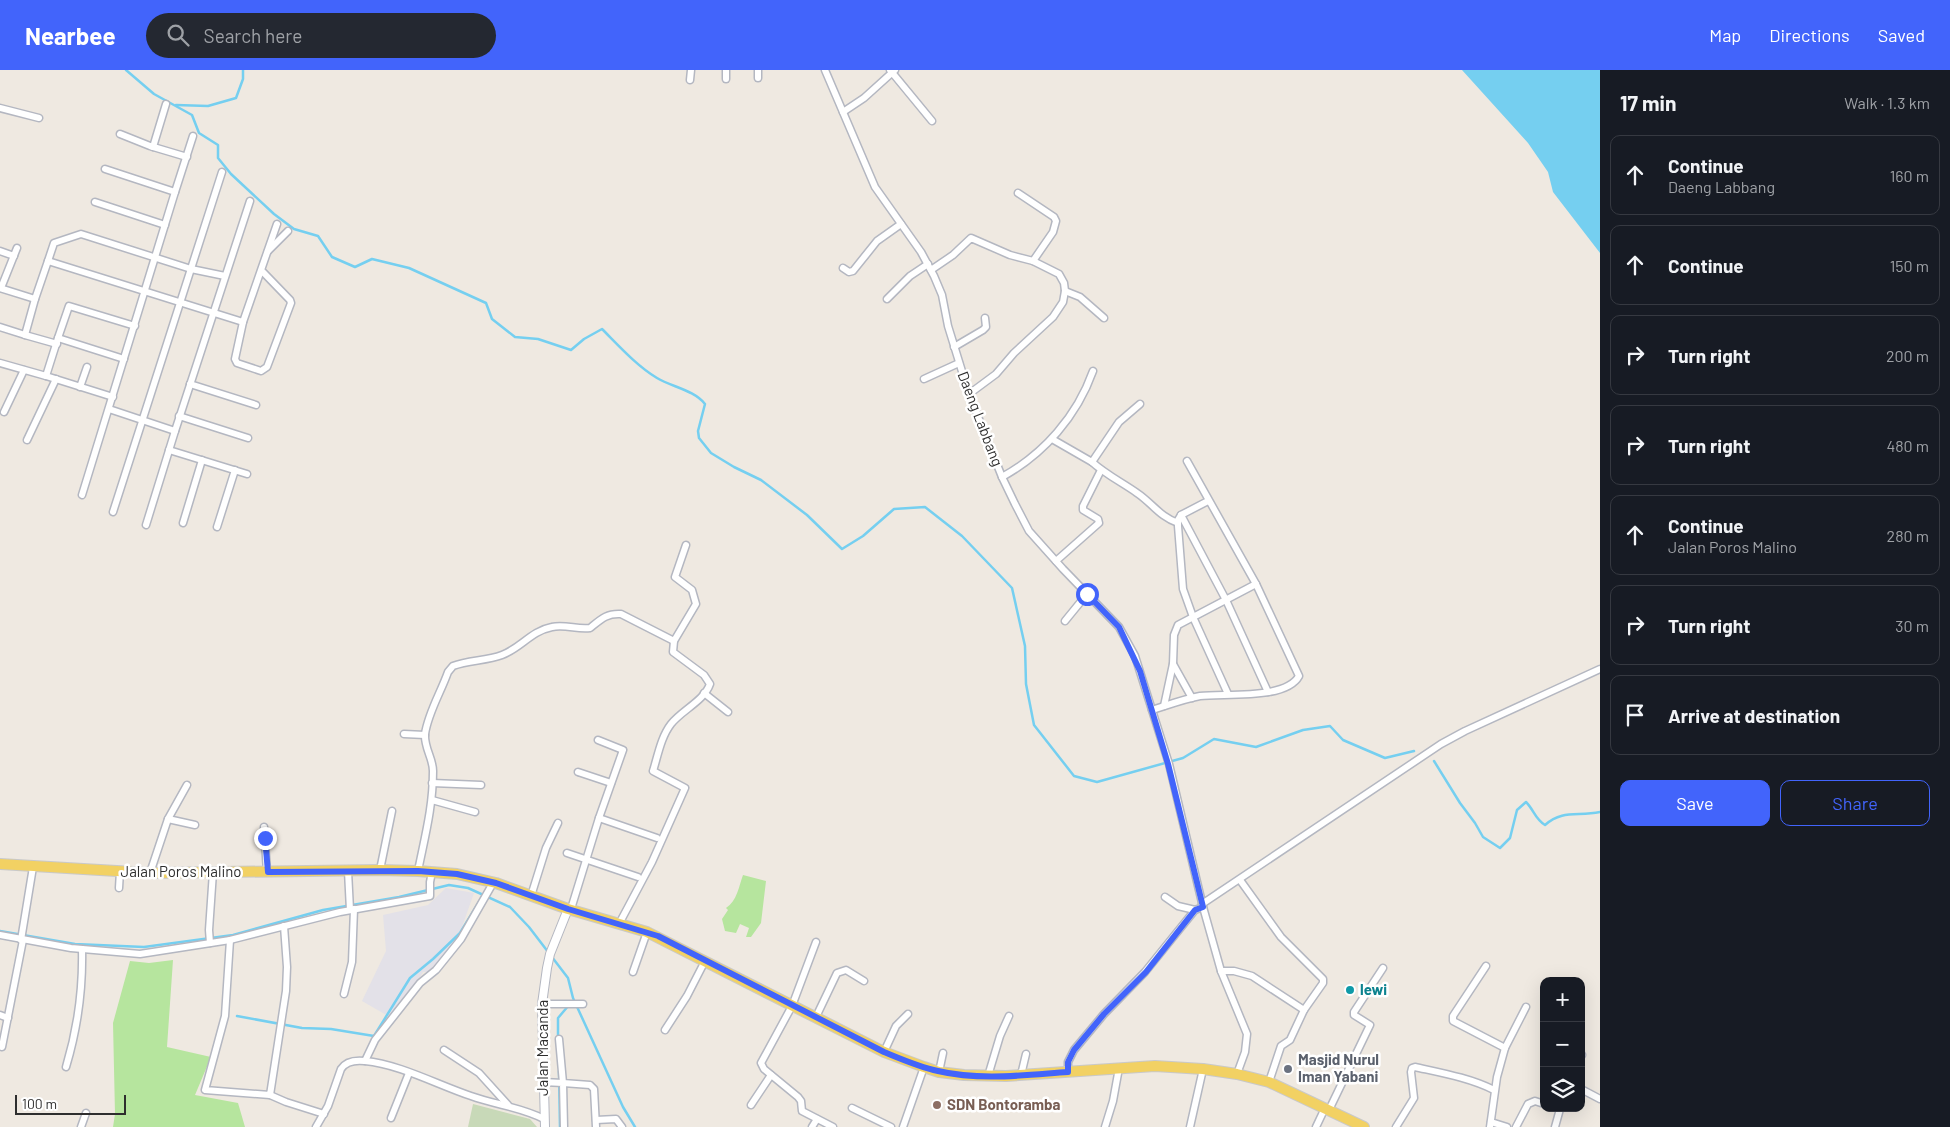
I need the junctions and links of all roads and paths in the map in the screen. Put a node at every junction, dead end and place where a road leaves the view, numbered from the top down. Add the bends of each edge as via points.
1 (691, 70) edge
2 (726, 70) edge
3 (758, 70) edge
4 (825, 70) edge
5 (893, 71) edge
6 (758, 78) dead end
7 (726, 79) dead end
8 (690, 80) dead end
9 (166, 104) dead end
10 (0, 108) edge
11 (842, 112) junction
12 (39, 118) dead end
13 (932, 121) dead end
14 (120, 134) dead end
15 (193, 136) dead end
16 (153, 147) junction
17 (187, 157) junction
18 (105, 169) dead end
19 (222, 172) dead end
20 (175, 192) junction
21 (1018, 193) dead end
22 (95, 202) dead end
23 (250, 202) dead end
24 (277, 224) dead end
25 (901, 224) junction
26 (165, 225) junction
27 (288, 230) dead end
28 (17, 248) dead end
29 (0, 251) edge
30 (266, 253) junction
31 (14, 256) junction
32 (156, 257) junction
33 (48, 261) junction
34 (1033, 261) junction
35 (930, 267) junction
36 (843, 268) dead end
37 (191, 269) junction
38 (261, 270) junction
39 (225, 276) junction
40 (1, 288) edge
41 (1065, 290) junction
42 (145, 292) junction
43 (35, 299) junction
44 (887, 300) dead end
45 (180, 303) junction
46 (213, 314) junction
47 (985, 318) dead end
48 (1104, 318) dead end
49 (243, 322) junction
50 (0, 326) edge
51 (135, 326) junction
52 (25, 334) junction
53 (58, 341) junction
54 (954, 347) junction
55 (124, 359) junction
56 (0, 362) edge
57 (959, 363) junction
58 (87, 367) dead end
59 (24, 370) junction
60 (1093, 371) dead end
61 (46, 376) junction
62 (56, 379) junction
63 (924, 379) dead end
64 (190, 384) junction
65 (80, 387) junction
66 (968, 394) junction
67 (113, 397) junction
68 (1140, 404) dead end
69 (256, 405) dead end
70 (109, 409) junction
71 (4, 412) dead end
72 (180, 416) junction
73 (142, 420) junction
74 (175, 430) junction
75 (248, 438) dead end
76 (1052, 439) junction
77 (27, 440) dead end
78 (169, 450) junction
79 (202, 460) junction
80 (1187, 461) dead end
81 (1092, 462) junction
82 (235, 470) junction
83 (1101, 470) junction
84 (247, 474) dead end
85 (1002, 477) junction
86 (82, 495) dead end
87 (1208, 500) junction
88 (113, 512) dead end
89 (1181, 515) junction
90 (183, 523) dead end
91 (1178, 523) junction
92 (146, 525) dead end
93 (217, 527) dead end
94 (686, 544) dead end
95 (1056, 561) junction
96 (1256, 584) junction
97 (1087, 594) junction
98 (1226, 600) junction
99 (1193, 618) junction
100 (1065, 621) dead end
101 (674, 641) junction
102 (1173, 664) junction
103 (1600, 669) edge
104 (1268, 692) junction
105 (704, 693) junction
106 (1228, 694) junction
107 (1192, 698) junction
108 (1164, 706) junction
109 (1152, 710) junction
110 (728, 712) dead end
111 (404, 734) dead end
112 (425, 735) junction
113 (598, 740) dead end
114 (578, 772) dead end
115 (432, 783) junction
116 (611, 783) junction
117 (187, 785) dead end
118 (481, 785) dead end
119 (432, 800) junction
120 (392, 811) dead end
121 (475, 812) dead end
122 (599, 818) junction
123 (168, 819) junction
124 (558, 823) dead end
125 (195, 825) dead end
126 (264, 826) dead end
127 (657, 838) dead end
128 (567, 853) dead end
129 (586, 859) junction
130 (0, 864) edge
131 (33, 867) junction
132 (380, 870) junction
133 (120, 871) junction
134 (348, 871) junction
135 (418, 871) junction
136 (213, 872) junction
137 (268, 872) junction
138 (150, 873) junction
139 (431, 877) junction
140 (638, 877) dead end
141 (1240, 880) junction
142 (493, 883) junction
143 (119, 888) dead end
144 (531, 896) junction
145 (1165, 897) dead end
146 (1202, 906) junction
147 (569, 909) junction
148 (352, 910) junction
149 (1195, 910) junction
150 (619, 924) junction
151 (284, 926) junction
152 (647, 932) junction
153 (0, 934) edge
154 (22, 940) junction
155 (230, 940) junction
156 (210, 941) junction
157 (816, 942) dead end
158 (82, 950) junction
159 (705, 961) junction
160 (1486, 966) dead end
161 (1383, 968) dead end
162 (1227, 971) junction
163 (633, 972) dead end
164 (864, 981) dead end
165 (344, 994) dead end
166 (542, 1004) junction
167 (581, 1005) dead end
168 (792, 1006) junction
169 (1526, 1007) dead end
170 (1304, 1010) junction
171 (908, 1014) dead end
172 (0, 1015) edge
173 (1009, 1016) dead end
174 (816, 1017) junction
175 (8, 1018) junction
176 (665, 1030) dead end
177 (559, 1039) dead end
178 (2, 1047) dead end
179 (1505, 1048) junction
180 (444, 1050) dead end
181 (884, 1052) junction
182 (943, 1053) dead end
183 (1026, 1054) dead end
184 (365, 1061) junction
185 (66, 1067) dead end
186 (924, 1067) junction
187 (1119, 1068) junction
188 (1203, 1068) junction
189 (939, 1072) junction
190 (1068, 1072) junction
191 (409, 1073) junction
192 (1237, 1074) junction
193 (771, 1075) junction
194 (1021, 1075) junction
195 (988, 1076) junction
196 (543, 1082) junction
197 (1269, 1082) junction
198 (563, 1083) junction
199 (1494, 1090) junction
200 (1585, 1091) edge
201 (270, 1095) junction
202 (1600, 1099) edge
203 (1540, 1103) edge
204 (508, 1105) junction
205 (751, 1105) dead end
206 (852, 1108) dead end
207 (1327, 1109) junction
208 (1558, 1112) edge
209 (86, 1113) dead end
210 (324, 1114) junction
211 (390, 1118) dead end
212 (817, 1120) junction
213 (544, 1123) edge
214 (596, 1124) edge
215 (1490, 1124) edge
216 (81, 1127) edge
217 (316, 1127) edge
218 (564, 1127) edge
219 (622, 1127) edge
220 (812, 1127) edge
221 (832, 1127) edge
222 (891, 1127) edge
223 (903, 1127) edge
224 (1105, 1127) edge
225 (1190, 1127) edge
226 (1316, 1127) edge
227 (1364, 1127) edge
228 (1396, 1127) edge
229 (1507, 1127) edge
230 (1516, 1127) edge
231 (1555, 1127) edge

1 - 8 street
2 - 7 street
3 - 6 street
4 - 11 street, Daeng Labbang
5 - 11 street via 864,98
5 - 13 street
9 - 16 street
10 - 12 street
11 - 25 street, Daeng Labbang via 876,187
14 - 16 street
15 - 17 street
16 - 17 street
17 - 20 street
18 - 20 street
19 - 37 street
20 - 26 street
21 - 34 street via 1054,217 1056,222
22 - 26 street
23 - 39 street
24 - 30 street
25 - 35 street, Daeng Labbang
25 - 36 street via 877,241 853,271
26 - 32 street
27 - 30 street
28 - 31 street
29 - 31 street
30 - 38 street
31 - 40 street
32 - 33 street via 78,234 54,243
32 - 37 street
32 - 42 street
33 - 42 street
33 - 43 street
34 - 35 street via 970,238 953,255
34 - 41 street via 1059,274
35 - 44 street via 910,276
35 - 54 street, Daeng Labbang via 942,295
37 - 39 street
37 - 45 street
38 - 49 street
38 - 49 street via 291,303 264,370 235,361
39 - 46 street
40 - 43 street
41 - 48 street via 1080,297
41 - 66 street via 1063,302 1053,317 996,374
42 - 45 street
42 - 51 street
43 - 52 street
45 - 46 street
45 - 73 street
46 - 49 street
46 - 64 street
47 - 54 street via 983,330
50 - 52 street
51 - 53 street via 69,306
51 - 55 street
52 - 53 street
53 - 55 street
53 - 61 street
54 - 57 street, Daeng Labbang
55 - 67 street
56 - 59 street
57 - 63 street
57 - 66 street, Daeng Labbang
58 - 65 street
59 - 61 street
59 - 71 street
60 - 76 street via 1081,400
61 - 62 street
62 - 65 street
62 - 77 street
64 - 69 street
64 - 72 street
65 - 67 street
66 - 85 street, Daeng Labbang
67 - 70 street
68 - 81 street via 1119,422
70 - 73 street
70 - 86 street
72 - 74 street
72 - 75 street
73 - 74 street
73 - 88 street
74 - 78 street
76 - 81 street
76 - 85 street via 1034,456
78 - 79 street
78 - 92 street
79 - 82 street
79 - 90 street
80 - 87 street
81 - 83 street
82 - 84 street
82 - 93 street
83 - 91 street via 1140,494 1160,514
83 - 95 street via 1082,506 1099,524
85 - 95 street, Daeng Labbang via 1029,531
87 - 89 street
87 - 96 street
89 - 91 street
89 - 98 street
91 - 99 street via 1182,589
94 - 101 street via 675,577 692,590 696,604
95 - 97 street, Daeng Labbang
96 - 98 street
96 - 104 street via 1299,676 1289,685
97 - 100 street
97 - 109 street, Daeng Labbang via 1112,618 1126,639
98 - 99 street
98 - 104 street
99 - 102 street via 1178,625
99 - 106 street
101 - 105 street via 673,652 709,680
101 - 112 street via 621,614 604,616 590,628 555,626 541,629 501,655 453,666 429,717
102 - 107 street
102 - 108 street
103 - 141 street via 1441,744
104 - 106 street
105 - 110 street
105 - 150 street via 664,734 652,771 685,788 652,862
106 - 107 street
107 - 108 street
108 - 109 street
109 - 146 street, Daeng Labbang
111 - 112 street
112 - 115 street via 432,764
113 - 116 street via 623,750
114 - 116 street
115 - 118 street
115 - 119 street
116 - 122 street
117 - 123 street
119 - 121 street
119 - 135 street
120 - 132 street
122 - 127 street
122 - 129 street
123 - 125 street
123 - 138 street
124 - 144 street via 546,848
126 - 137 street
128 - 129 street
129 - 140 street
129 - 147 street
130 - 131 main road, Jalan Poros Malino
131 - 133 main road, Jalan Poros Malino
131 - 154 street
132 - 134 main road, Jalan Poros Malino
132 - 135 main road, Jalan Poros Malino
133 - 138 main road, Jalan Poros Malino
133 - 143 street
134 - 137 main road, Jalan Poros Malino
134 - 148 street
135 - 139 main road, Jalan Poros Malino
136 - 137 main road, Jalan Poros Malino
136 - 138 main road, Jalan Poros Malino
136 - 156 street
139 - 142 main road, Jalan Poros Malino via 457,874
139 - 148 street via 430,896
141 - 146 street
141 - 170 street via 1281,937 1323,979
142 - 144 main road, Jalan Poros Malino
142 - 184 street via 461,939 436,970 420,983 375,1040
144 - 147 main road, Jalan Poros Malino
145 - 149 street via 1178,906
146 - 149 street
146 - 162 street, Daeng Labbang
147 - 150 main road, Jalan Poros Malino
147 - 166 street, Jalan Macanda via 546,968
148 - 151 street
148 - 165 street via 352,962
149 - 190 street via 1146,972 1074,1050 1068,1062
150 - 152 main road, Jalan Poros Malino
151 - 155 street
151 - 201 street via 286,991
152 - 159 main road, Jalan Poros Malino
152 - 163 street
153 - 154 street
154 - 158 street
154 - 175 street
155 - 156 street
155 - 201 street via 225,1016 205,1090
156 - 158 street via 140,954
157 - 168 street
158 - 185 street via 82,987 75,1038
159 - 168 main road, Jalan Poros Malino
159 - 176 street
160 - 179 street via 1452,1021
161 - 207 street via 1354,1012 1370,1025
162 - 170 street via 1256,978
162 - 192 street, Daeng Labbang via 1247,1034
164 - 174 street via 846,970 837,973
166 - 167 street
166 - 196 street, Jalan Macanda
168 - 174 main road, Jalan Poros Malino
168 - 193 street via 761,1063
169 - 179 street
170 - 197 street via 1290,1040 1281,1046
171 - 181 street via 896,1026
172 - 175 street
173 - 195 street
174 - 181 main road, Jalan Poros Malino
175 - 178 street
177 - 198 street
179 - 199 street
180 - 204 street via 479,1073
181 - 186 main road, Jalan Poros Malino
182 - 189 street
183 - 194 street
184 - 191 street
184 - 210 street via 344,1064
186 - 189 main road, Jalan Poros Malino
186 - 223 street
187 - 188 main road, Jalan Poros Malino
187 - 190 main road, Jalan Poros Malino
187 - 224 street
188 - 192 main road, Jalan Poros Malino
188 - 225 street
189 - 195 main road, Jalan Poros Malino
190 - 194 main road, Jalan Poros Malino
191 - 204 street via 472,1096
191 - 211 street
192 - 197 main road, Jalan Poros Malino
193 - 205 street
193 - 212 street via 798,1097 802,1111
194 - 195 main road, Jalan Poros Malino
196 - 198 street
196 - 213 street, Jalan Macanda
197 - 207 main road, Jalan Poros Malino
198 - 214 street via 593,1086
198 - 218 street
199 - 215 street
199 - 228 street via 1446,1074 1412,1068 1414,1098
200 - 202 street
201 - 210 street
203 - 230 street via 1529,1103
204 - 213 street
206 - 222 street
207 - 226 street
207 - 227 main road, Jalan Poros Malino
208 - 231 street
209 - 216 street
210 - 217 street
212 - 220 street
212 - 221 street
214 - 219 street via 616,1119
215 - 229 street

